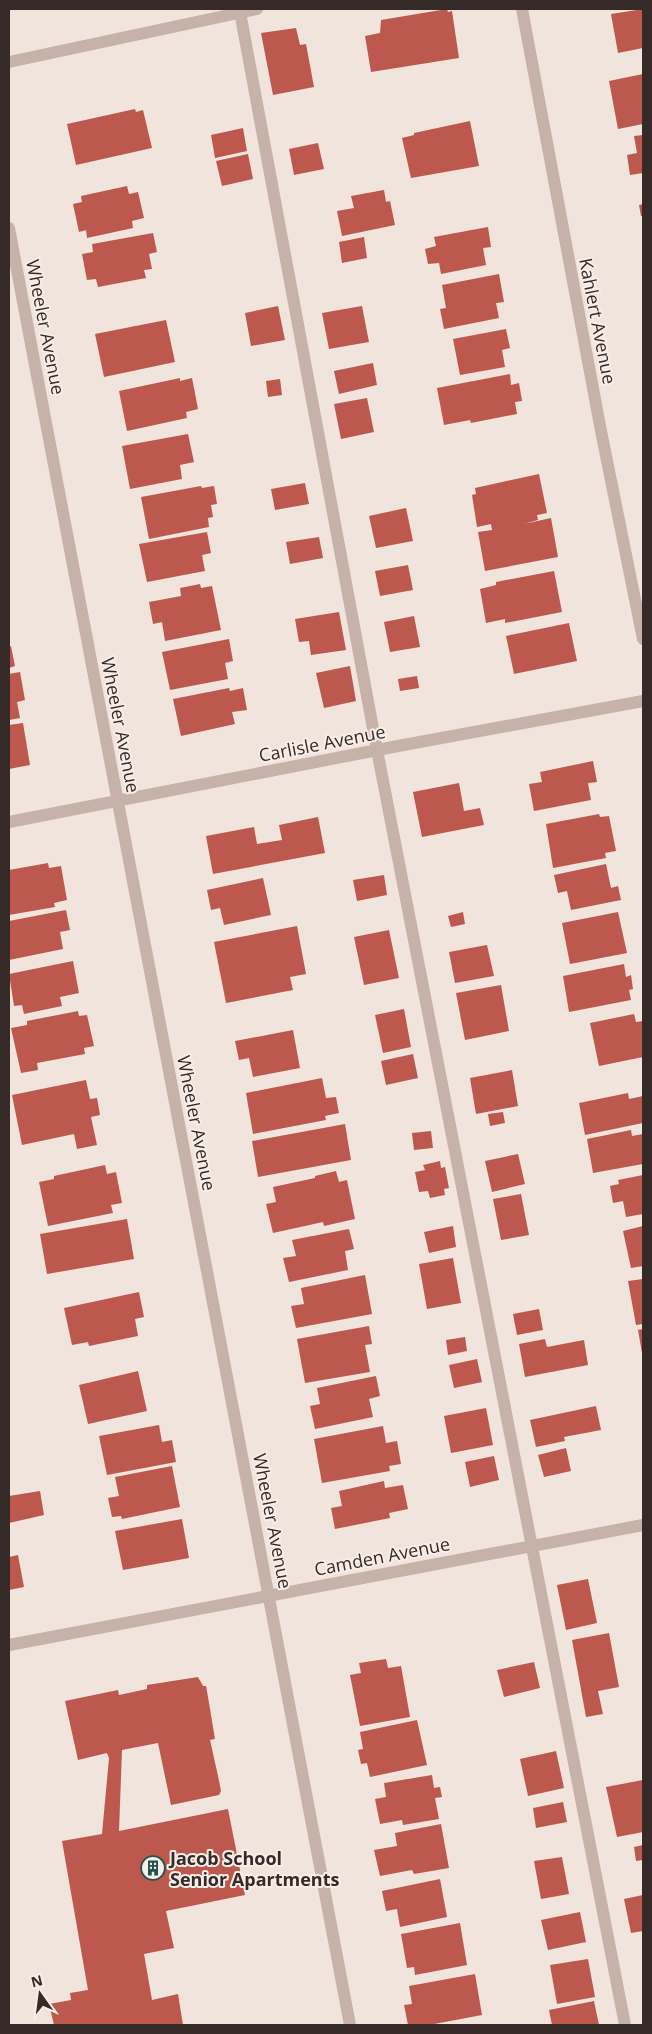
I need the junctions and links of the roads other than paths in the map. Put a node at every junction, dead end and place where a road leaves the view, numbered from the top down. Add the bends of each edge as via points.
1 (257, 9) edge
2 (522, 9) edge
3 (240, 12) junction
4 (9, 62) edge
5 (9, 228) edge
6 (643, 640) edge
7 (643, 701) edge
8 (377, 750) junction
9 (118, 802) junction
10 (9, 822) edge
11 (643, 1525) edge
12 (531, 1546) junction
13 (269, 1595) junction
14 (9, 1646) edge
15 (350, 2025) edge
16 (625, 2025) edge

1 - 3 street
2 - 6 street, Kahlert Avenue
3 - 4 street
3 - 8 street
5 - 9 street, Wheeler Avenue
7 - 8 street, Carlisle Avenue
8 - 9 street, Carlisle Avenue
8 - 12 street
9 - 10 street, Carlisle Avenue
9 - 13 street, Wheeler Avenue
11 - 12 street, Camden Avenue
12 - 13 street, Camden Avenue
12 - 16 street
13 - 14 street, Camden Avenue
13 - 15 street, Wheeler Avenue

